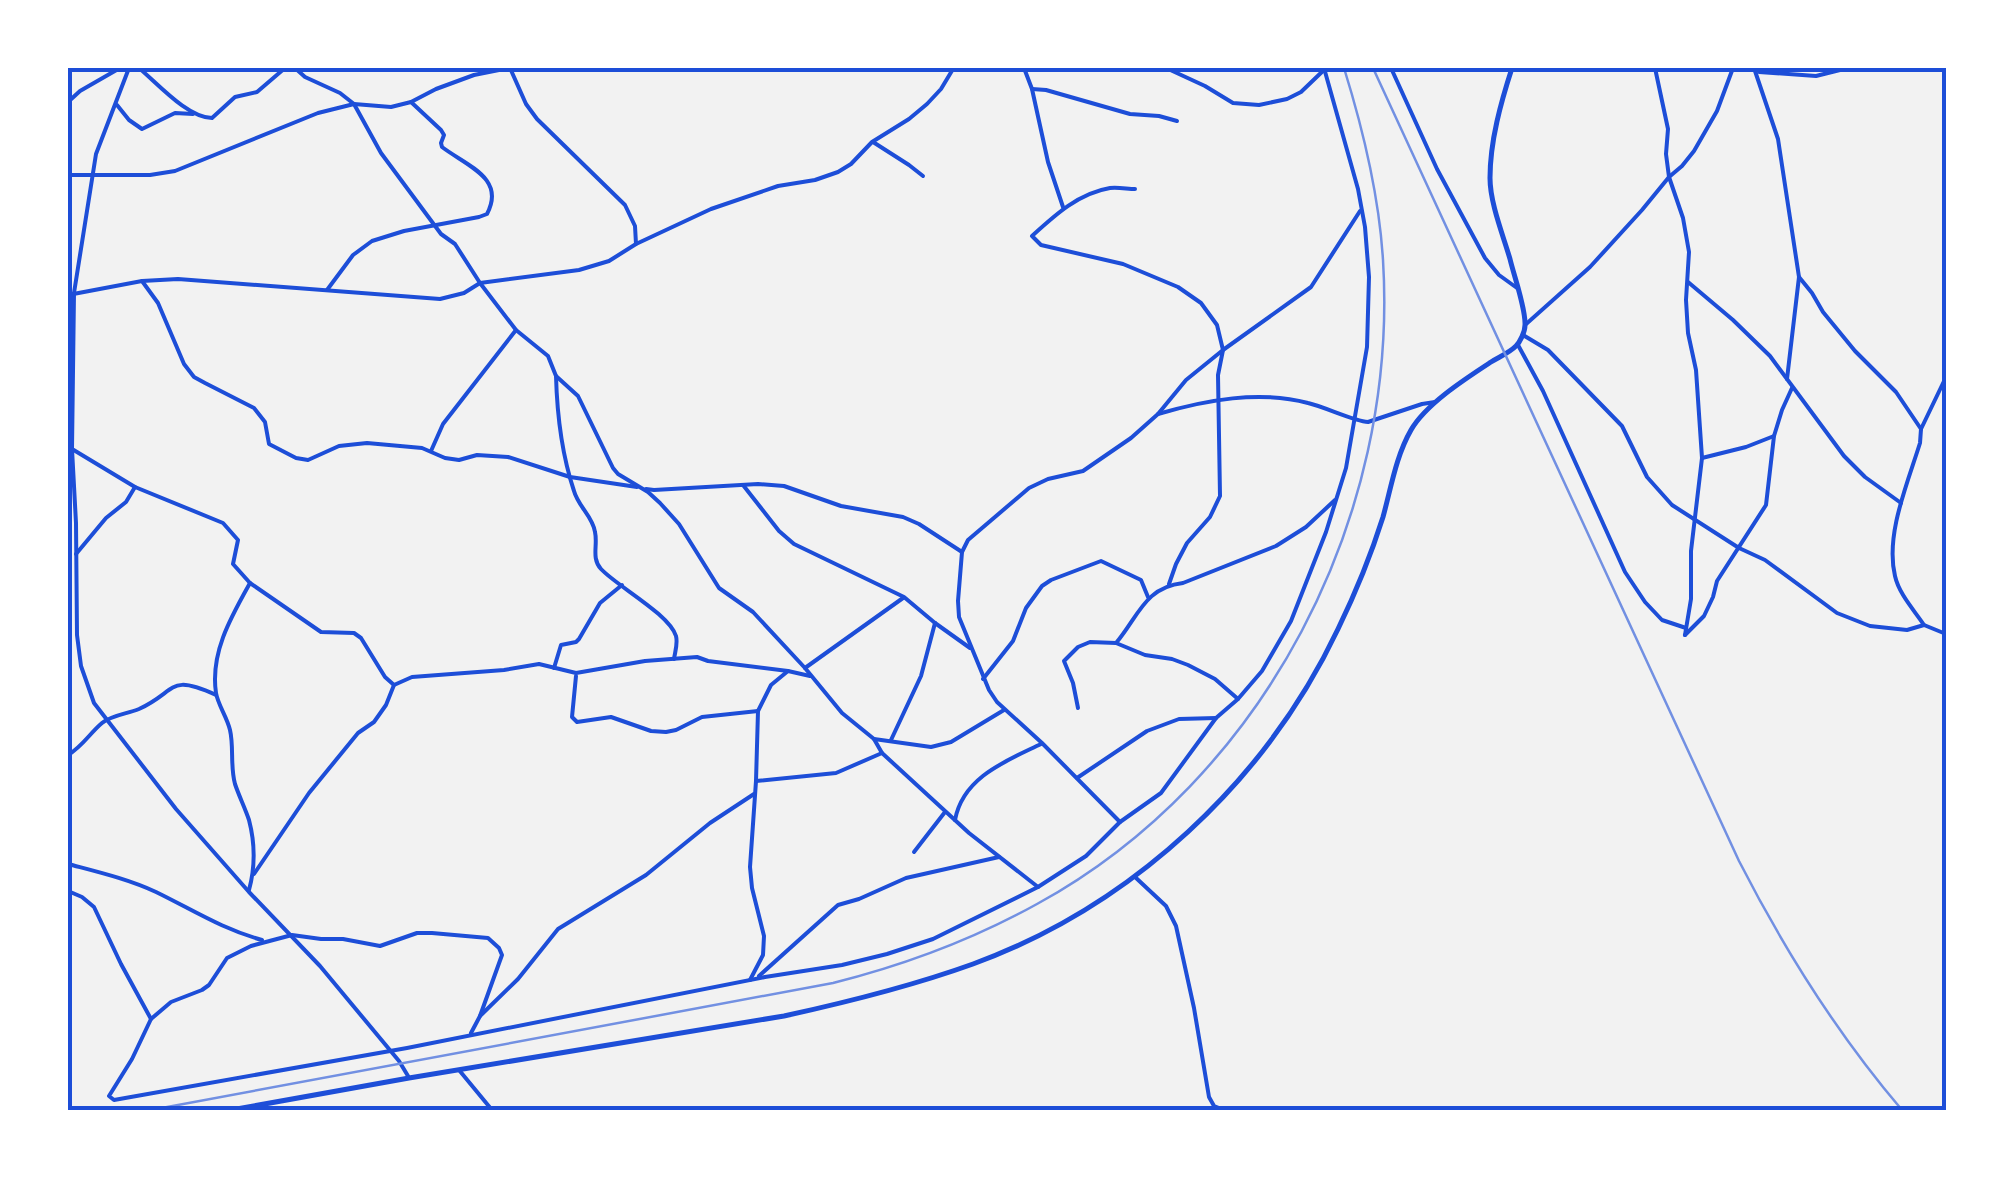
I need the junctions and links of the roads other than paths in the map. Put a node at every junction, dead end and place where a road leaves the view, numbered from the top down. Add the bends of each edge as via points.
1 (120, 68) edge
2 (129, 68) edge
3 (139, 68) edge
4 (285, 68) edge
5 (295, 68) edge
6 (510, 68) edge
7 (953, 68) edge
8 (1024, 68) edge
9 (1166, 68) edge
10 (1325, 68) edge
11 (1391, 68) edge
12 (1512, 68) edge
13 (1654, 68) edge
14 (1732, 68) edge
15 (1848, 68) edge
16 (1756, 70) edge
17 (1032, 89) junction
18 (68, 102) edge
19 (411, 102) junction
20 (116, 103) junction
21 (354, 104) junction
22 (193, 114) junction
23 (1176, 121) dead end
24 (872, 142) junction
25 (68, 175) edge
26 (90, 176) junction
27 (922, 176) dead end
28 (1669, 176) junction
29 (1136, 190) dead end
30 (1063, 207) junction
31 (1362, 209) junction
32 (436, 226) junction
33 (636, 244) junction
34 (1799, 277) junction
35 (142, 281) junction
36 (1688, 282) junction
37 (480, 283) junction
38 (1518, 288) junction
39 (327, 290) junction
40 (71, 294) edge
41 (1525, 326) junction
42 (516, 330) junction
43 (1523, 335) junction
44 (1518, 344) junction
45 (1223, 350) junction
46 (556, 376) junction
47 (1946, 377) edge
48 (1786, 378) junction
49 (1792, 387) junction
50 (1220, 401) junction
51 (1437, 402) junction
52 (1158, 414) junction
53 (1355, 418) junction
54 (1921, 429) junction
55 (1774, 436) junction
56 (72, 449) junction
57 (430, 452) junction
58 (1702, 458) junction
59 (570, 477) junction
60 (743, 486) junction
61 (135, 487) junction
62 (641, 488) junction
63 (1337, 499) junction
64 (1901, 502) junction
65 (1694, 519) junction
66 (1739, 548) junction
67 (962, 552) junction
68 (76, 554) junction
69 (250, 584) junction
70 (1169, 584) junction
71 (622, 585) junction
72 (904, 597) junction
73 (1148, 597) junction
74 (935, 624) junction
75 (1924, 625) junction
76 (1686, 628) junction
77 (1946, 634) edge
78 (1116, 643) junction
79 (970, 648) junction
80 (674, 659) junction
81 (554, 668) junction
82 (805, 668) junction
83 (788, 671) junction
84 (576, 674) junction
85 (812, 677) junction
86 (984, 679) junction
87 (394, 686) junction
88 (216, 695) junction
89 (1238, 698) junction
90 (1078, 708) dead end
91 (1005, 709) junction
92 (758, 711) junction
93 (1216, 718) junction
94 (108, 720) junction
95 (874, 739) junction
96 (891, 740) junction
97 (1042, 744) junction
98 (882, 753) junction
99 (68, 756) edge
100 (1077, 778) junction
101 (756, 781) junction
102 (754, 794) junction
103 (946, 812) junction
104 (955, 820) junction
105 (1120, 822) junction
106 (914, 852) dead end
107 (999, 857) junction
108 (68, 864) edge
109 (254, 874) junction
110 (1135, 877) junction
111 (1038, 887) junction
112 (68, 892) edge
113 (249, 892) junction
114 (292, 935) junction
115 (266, 941) junction
116 (753, 979) junction
117 (480, 1016) junction
118 (151, 1019) junction
119 (470, 1034) junction
120 (388, 1050) junction
121 (459, 1070) junction
122 (409, 1078) junction
123 (262, 1108) edge
124 (231, 1110) edge
125 (492, 1110) edge
126 (1224, 1110) edge

1 - 18 street
2 - 20 street
3 - 22 street
4 - 22 street via 212,118
5 - 21 street
6 - 19 street via 474,75
6 - 33 street via 537,119 625,204
7 - 24 street via 928,104
8 - 17 street
9 - 10 street via 1233,103 1259,105 1302,92
10 - 31 street
11 - 38 street via 1485,258
12 - 38 street via 1490,180
13 - 28 street via 1668,128
14 - 28 street via 1694,150
15 - 16 street via 1816,76
16 - 34 street via 1778,139
17 - 23 street
17 - 30 street
19 - 21 street
19 - 32 street via 444,135 442,147 493,190 487,214
20 - 22 street via 142,129 175,113
20 - 26 street
21 - 26 street via 175,170
21 - 32 street
24 - 27 street
24 - 33 street via 838,172 711,209
25 - 26 street
26 - 40 street
28 - 36 street via 1690,252
28 - 41 street via 1590,267
29 - 30 street via 1110,188
30 - 45 street via 1032,236 1042,245 1123,264 1178,287 1217,325
31 - 45 street via 1311,287
31 - 53 street via 1368,347
32 - 37 street
32 - 39 street via 372,241
33 - 37 street via 579,270
34 - 48 street
34 - 54 street
35 - 39 street
35 - 40 street
35 - 57 street via 184,364 254,408 272,448 304,460 367,443
36 - 48 street via 1755,340
36 - 58 street
37 - 39 street via 440,299
37 - 42 street
38 - 41 street
40 - 56 street
41 - 43 street
42 - 46 street via 548,356
42 - 57 street via 443,424
43 - 44 street
43 - 65 street via 1548,350 1622,426 1647,478
44 - 51 street
44 - 76 street via 1625,572 1662,620
45 - 50 street
45 - 52 street
46 - 59 street
46 - 62 street via 578,396 613,468
47 - 54 street
48 - 49 street
49 - 55 street
49 - 64 street via 1844,456
50 - 52 street
50 - 53 street via 1255,396 1304,402
50 - 70 street via 1220,496
51 - 53 street via 1374,421
51 - 110 street via 1404,443 1382,521 1310,684 1231,790
52 - 67 street via 1083,471 1029,488
53 - 63 street
54 - 64 street
55 - 58 street
55 - 66 street via 1766,504
56 - 61 street
56 - 68 street
57 - 59 street via 459,460 508,457
58 - 65 street
59 - 62 street
59 - 71 street via 596,534 598,566
60 - 62 street
60 - 67 street via 784,486 841,506 902,516
60 - 72 street via 794,544
61 - 68 street
61 - 69 street via 230,529 238,540 233,564
62 - 82 street via 679,524 719,588 753,612
63 - 70 street via 1276,546
63 - 89 street via 1291,620
64 - 75 street via 1895,579
65 - 66 street
65 - 76 street
66 - 75 street via 1838,613 1870,626
66 - 76 street via 1704,616 1686,635
67 - 79 street via 959,617
68 - 94 street via 78,654 94,703
69 - 87 street via 322,632 362,638
69 - 88 street via 219,648
70 - 73 street
71 - 80 street via 676,633
71 - 81 street via 600,603 580,638 561,645
72 - 74 street
72 - 82 street
73 - 78 street
73 - 86 street via 1142,580 1101,561 1051,580 1034,596 1013,641
74 - 79 street
74 - 96 street via 921,676
75 - 77 street
78 - 89 street via 1188,665
78 - 90 street via 1090,642 1064,661
79 - 86 street
80 - 83 street via 697,656
80 - 84 street
81 - 84 street
81 - 87 street via 412,677
82 - 85 street
83 - 85 street
83 - 92 street via 771,685
84 - 92 street via 577,722 610,717 666,732 702,717
85 - 95 street
86 - 91 street
87 - 109 street via 386,706 309,793
88 - 94 street via 195,686 171,687
88 - 109 street via 229,727
89 - 93 street
91 - 96 street via 950,742
91 - 97 street
92 - 101 street
93 - 100 street via 1179,719 1146,731
93 - 105 street via 1160,793
94 - 99 street
94 - 113 street
95 - 96 street
95 - 98 street
97 - 100 street
97 - 104 street via 985,773 962,798
98 - 101 street via 836,773
98 - 103 street
100 - 105 street
101 - 102 street
102 - 116 street via 750,866 764,936
102 - 117 street via 558,930
103 - 104 street
103 - 106 street
104 - 107 street
105 - 111 street via 1086,856
107 - 111 street
107 - 116 street via 906,878 838,905
108 - 115 street via 122,878
109 - 113 street
110 - 121 street via 1024,942 908,985 784,1016
110 - 126 street via 1166,906 1176,926 1209,1097
111 - 116 street via 887,954
112 - 118 street via 94,907
113 - 114 street
114 - 115 street
114 - 117 street via 380,946 418,933 488,938 502,955
114 - 120 street
115 - 118 street via 227,958 209,984
116 - 119 street
117 - 119 street
118 - 120 street via 111,1099
119 - 120 street
120 - 122 street
121 - 122 street
121 - 125 street
122 - 123 street
123 - 124 street

